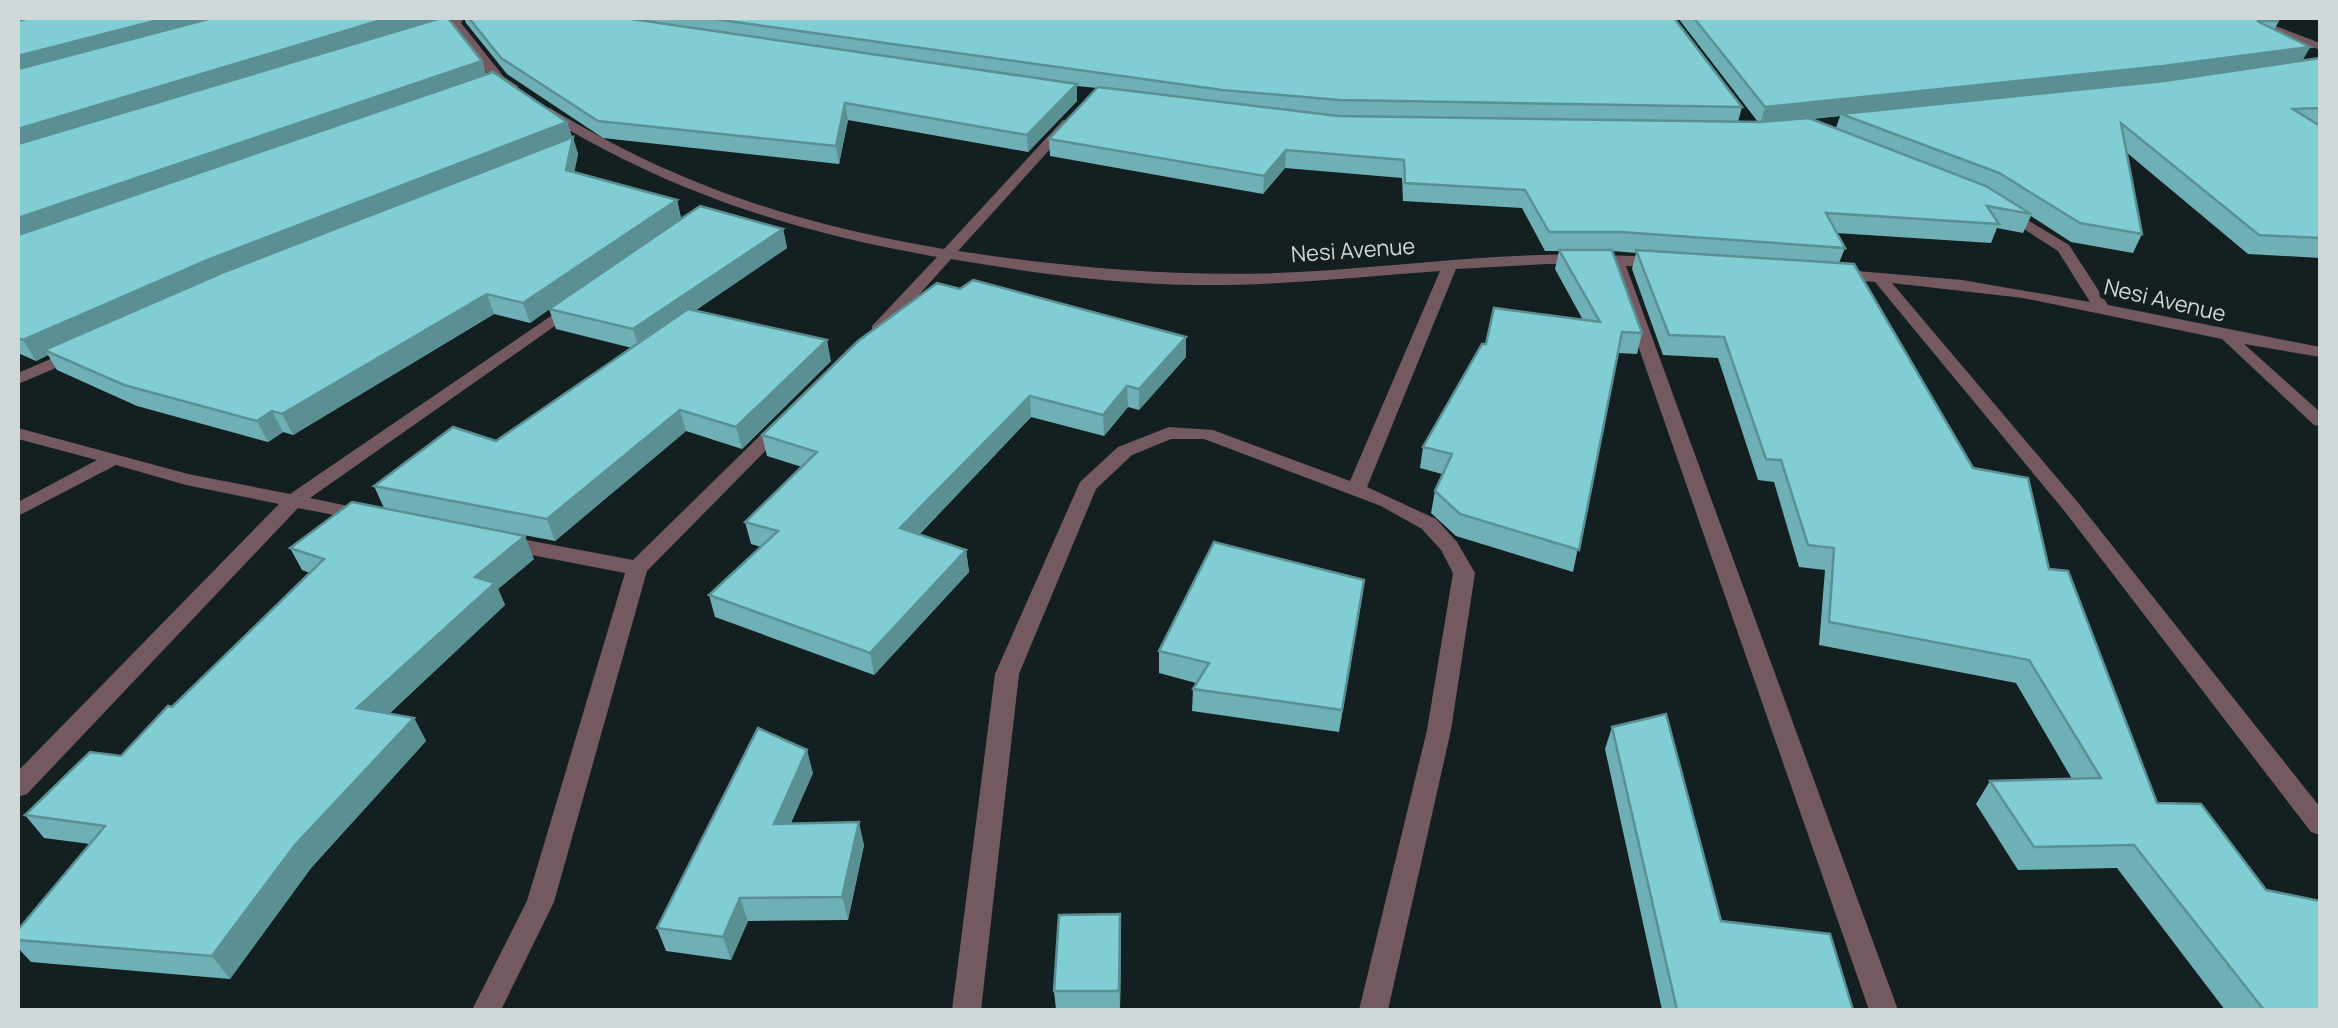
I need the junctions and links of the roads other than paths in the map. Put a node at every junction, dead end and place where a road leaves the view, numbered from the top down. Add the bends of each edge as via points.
1 (2247, 18) edge
2 (457, 20) edge
3 (438, 28) edge
4 (2320, 47) edge
5 (500, 80) junction
6 (481, 86) edge
7 (1079, 111) edge
8 (590, 141) junction
9 (572, 148) edge
10 (1985, 198) edge
11 (725, 200) junction
12 (710, 212) edge
13 (944, 255) junction
14 (1616, 260) junction
15 (1670, 263) edge
16 (1450, 266) junction
17 (1821, 274) edge
18 (1880, 278) junction
19 (582, 300) edge
20 (2102, 308) junction
21 (2229, 338) junction
22 (87, 348) edge
23 (860, 348) edge
24 (2320, 352) edge
25 (18, 380) edge
26 (804, 403) edge
27 (2320, 421) edge
28 (18, 433) edge
29 (114, 459) junction
30 (1356, 490) junction
31 (294, 500) junction
32 (18, 510) edge
33 (382, 519) edge
34 (490, 540) edge
35 (636, 568) junction
36 (18, 787) edge
37 (2320, 825) edge
38 (486, 1010) edge
39 (966, 1010) edge
40 (1374, 1010) edge
41 (1884, 1010) edge

1 - 4 street
2 - 3 street
2 - 5 street, Nesi Avenue
5 - 6 street
5 - 8 street, Nesi Avenue
7 - 13 street
8 - 9 street
8 - 11 street, Nesi Avenue
10 - 20 street via 2064,248
11 - 12 street
11 - 13 street, Nesi Avenue via 866,242
13 - 16 street, Nesi Avenue via 1197,280
13 - 23 street
14 - 15 street, Nesi Avenue
14 - 16 street, Nesi Avenue
14 - 41 street
16 - 30 street
17 - 18 street, Nesi Avenue
18 - 20 street, Nesi Avenue via 1979,286
18 - 37 street via 2073,509
19 - 31 street
20 - 21 street, Nesi Avenue
21 - 24 street, Nesi Avenue
21 - 27 street
22 - 25 street
26 - 35 street
28 - 29 street
29 - 31 street
29 - 32 street
30 - 39 street via 1206,434 1169,433 1125,451 1087,486 1007,674
30 - 40 street via 1428,524 1464,573 1440,730
31 - 33 street
31 - 36 street
34 - 35 street
35 - 38 street via 540,902

